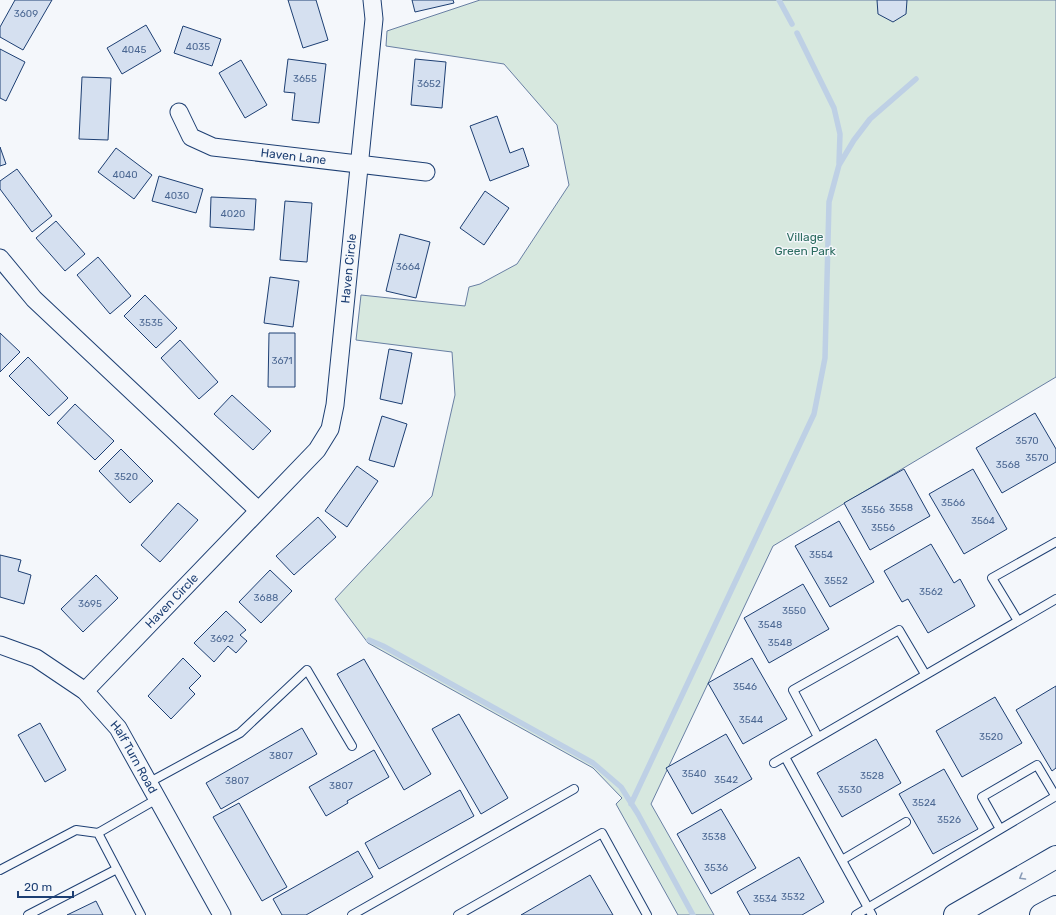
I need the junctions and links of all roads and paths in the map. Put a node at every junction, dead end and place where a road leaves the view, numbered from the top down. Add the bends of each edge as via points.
1 (372, 0) edge
2 (179, 112) dead end
3 (359, 164) junction
4 (426, 172) dead end
5 (0, 258) edge
6 (258, 510) junction
7 (1056, 542) edge
8 (1056, 598) edge
9 (1018, 621) junction
10 (0, 645) edge
11 (925, 674) junction
12 (85, 691) junction
13 (818, 737) junction
14 (352, 746) dead end
15 (785, 757) junction
16 (774, 763) dead end
17 (148, 783) junction
18 (574, 789) dead end
19 (1056, 796) edge
20 (157, 799) junction
21 (906, 822) dead end
22 (1000, 830) junction
23 (98, 833) junction
24 (1056, 858) edge
25 (842, 860) junction
26 (117, 869) junction
27 (0, 870) edge
28 (1056, 907) edge
29 (870, 912) edge
30 (28, 915) edge
31 (141, 915) edge
32 (222, 915) edge
33 (352, 915) edge
34 (458, 915) edge
35 (647, 915) edge
36 (856, 915) edge
37 (955, 915) edge
38 (1041, 915) edge

1 - 3 street, Haven Circle via 374,19
2 - 3 street, Haven Lane via 191,137 213,147
3 - 4 street, Haven Lane
3 - 6 street, Haven Circle via 336,405 330,429 317,450
5 - 6 street via 34,299
6 - 12 street, Haven Circle
7 - 9 lane via 992,578
8 - 9 lane
9 - 11 lane
10 - 12 street, Half Turn Road via 36,658
11 - 13 lane
11 - 13 lane via 899,630 793,690
12 - 17 street, Half Turn Road via 118,728
13 - 15 lane
14 - 17 lane via 307,670 240,733
15 - 16 lane
15 - 25 lane
17 - 20 street, Half Turn Road
18 - 33 lane
19 - 22 lane
19 - 22 lane via 1037,765 982,797
20 - 23 lane
20 - 32 street, Half Turn Road
21 - 25 lane
22 - 29 lane
23 - 26 lane
23 - 27 lane via 76,830
24 -> 37 highway
25 - 29 lane
26 - 30 lane
26 - 31 lane
28 - 38 highway
29 - 36 lane
34 - 35 lane via 602,833

